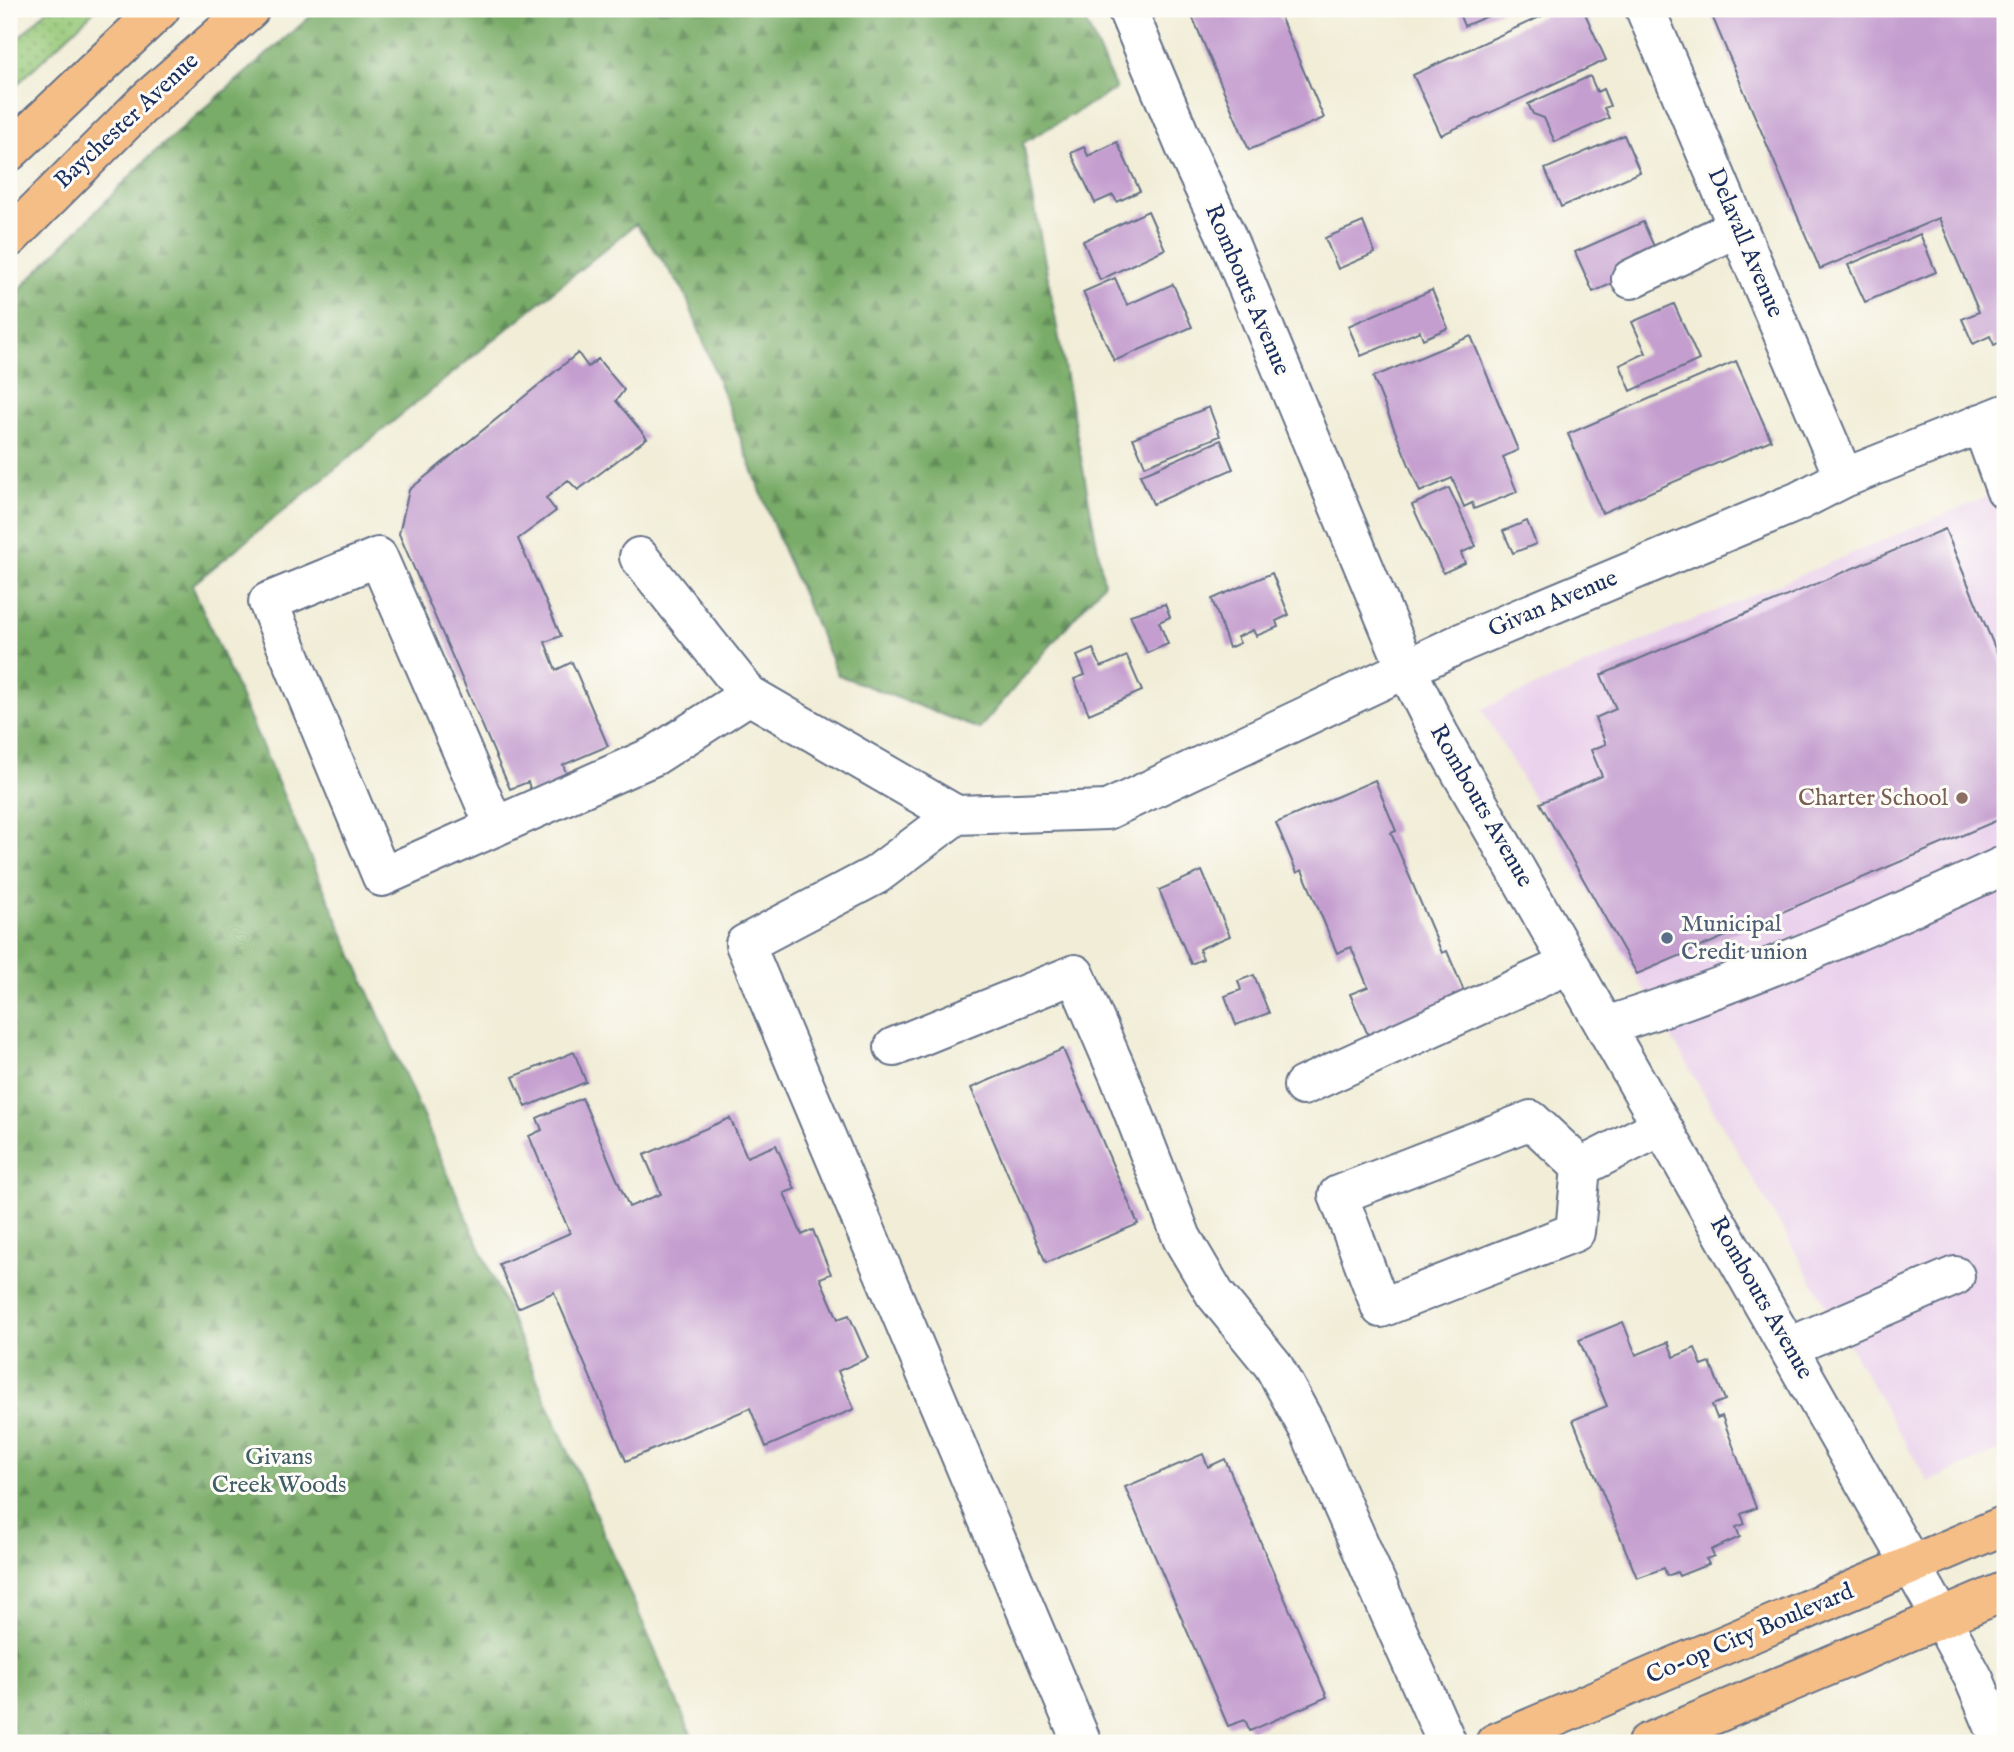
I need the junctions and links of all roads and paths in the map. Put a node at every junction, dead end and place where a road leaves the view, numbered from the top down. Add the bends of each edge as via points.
1 (160, 9) edge
2 (250, 9) edge
3 (1127, 9) edge
4 (1645, 9) edge
5 (9, 152) edge
6 (1738, 227) junction
7 (9, 238) edge
8 (1631, 279) dead end
9 (1993, 418) edge
10 (1844, 478) junction
11 (2005, 489) edge
12 (639, 557) dead end
13 (1406, 668) junction
14 (749, 695) junction
15 (956, 815) junction
16 (495, 827) junction
17 (2005, 865) edge
18 (1570, 964) junction
19 (1606, 1026) junction
20 (894, 1047) dead end
21 (1303, 1086) dead end
22 (1662, 1126) junction
23 (1581, 1167) junction
24 (1955, 1276) dead end
25 (1789, 1347) junction
26 (2005, 1525) edge
27 (1911, 1565) junction
28 (2005, 1591) edge
29 (1941, 1617) junction
30 (1083, 1743) edge
31 (1447, 1743) edge
32 (1495, 1743) edge
33 (1647, 1743) edge
34 (2001, 1743) edge

1 - 5 main road
2 - 7 main road, Baychester Avenue via 146,101
3 - 13 street, Rombouts Avenue
4 - 6 street, Delavall Avenue
6 - 8 street
6 - 10 street, Delavall Avenue
9 - 10 street, Givan Avenue
9 - 11 street
10 - 13 street, Givan Avenue
12 - 14 street
13 - 15 street, Givan Avenue via 1107,810
13 - 18 street, Rombouts Avenue
14 - 15 street
14 - 16 street via 654,756
15 - 30 street via 876,875 745,944
16 - 16 street via 382,877 268,602 378,557
17 - 19 street via 1821,949
18 - 19 street, Rombouts Avenue
18 - 21 street
19 - 22 street, Rombouts Avenue
20 - 31 street via 1075,974 1182,1238 1215,1294 1273,1365 1309,1430
22 - 23 street
22 - 25 street, Rombouts Avenue
23 - 23 street via 1531,1120 1338,1195 1381,1308 1575,1231
24 - 25 street
25 - 27 street, Rombouts Avenue
26 - 27 main road, Co-op City Boulevard
27 - 29 street, Rombouts Avenue
27 - 32 main road, Co-op City Boulevard
28 - 29 main road
29 - 33 main road
29 - 34 street, Rombouts Avenue

